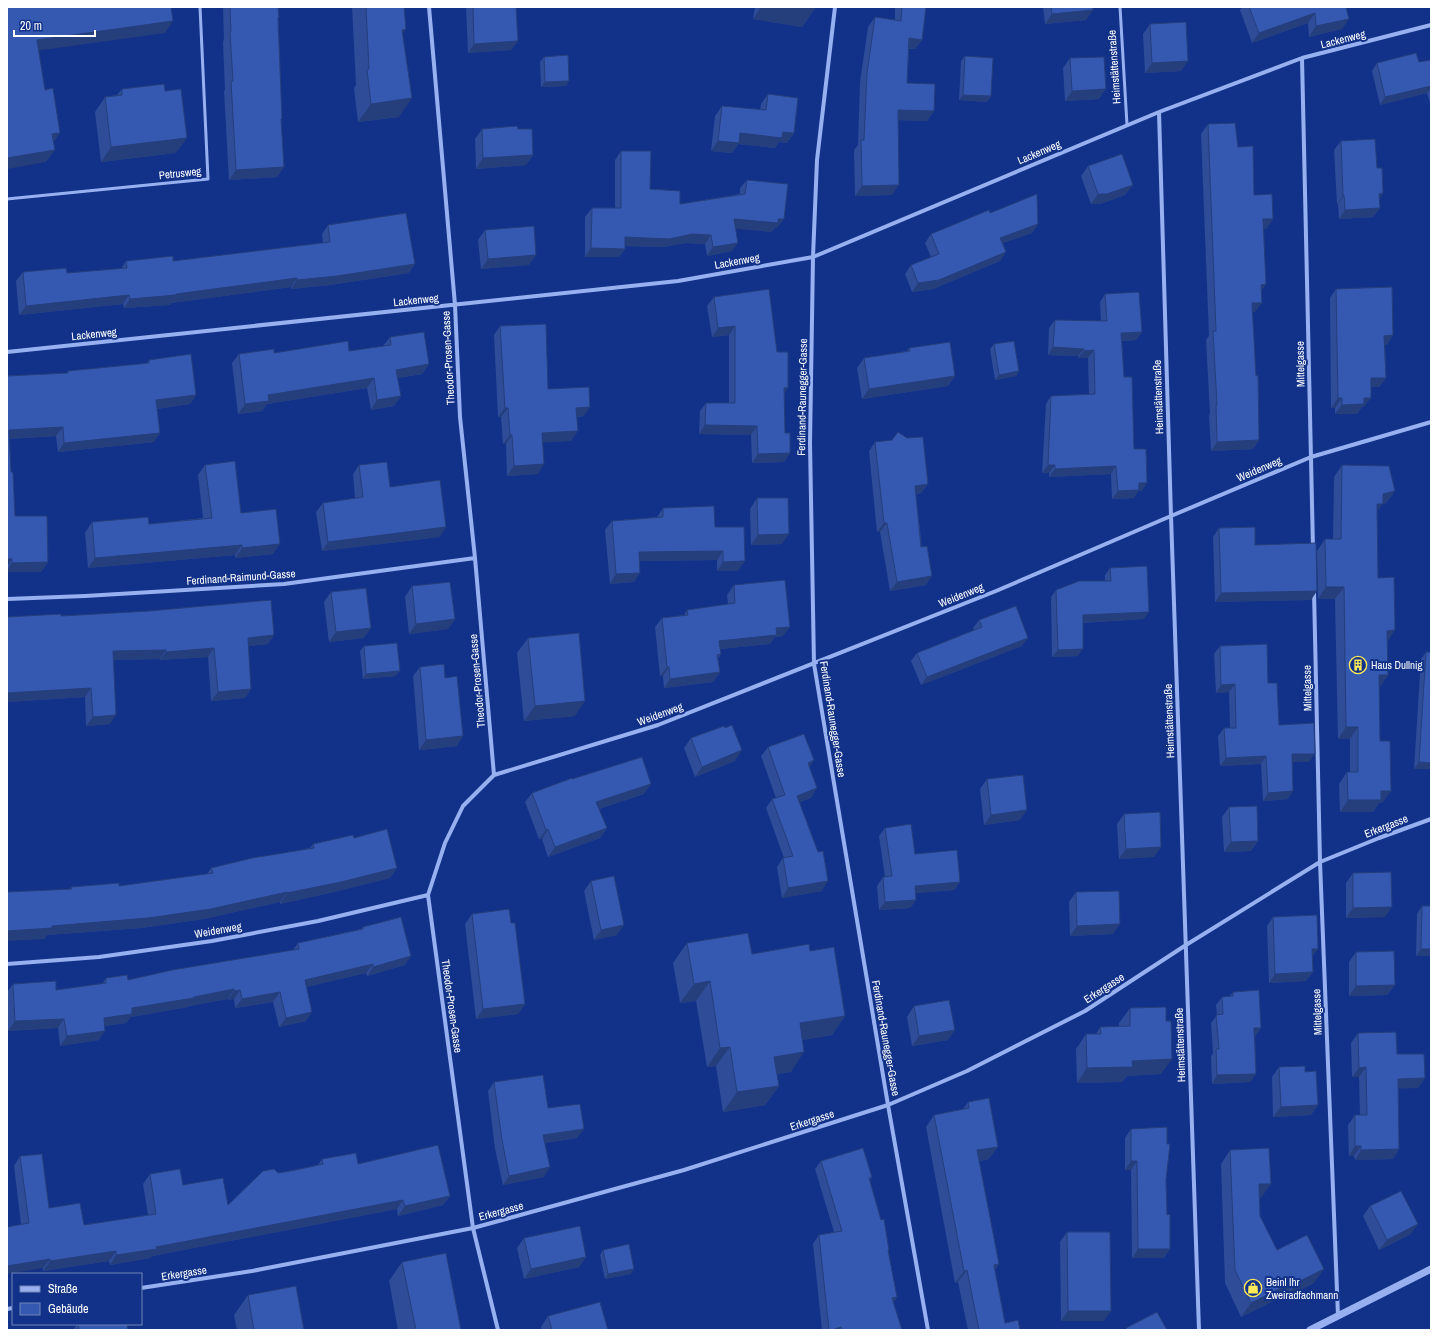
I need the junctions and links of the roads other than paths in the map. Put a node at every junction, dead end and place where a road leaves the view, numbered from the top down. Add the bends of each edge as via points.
1 (200, 7) edge
2 (429, 7) edge
3 (834, 7) edge
4 (1120, 7) edge
5 (1431, 25) edge
6 (1302, 58) junction
7 (1159, 112) junction
8 (1127, 125) junction
9 (7, 199) edge
10 (813, 257) junction
11 (455, 305) junction
12 (7, 352) edge
13 (1431, 422) edge
14 (1311, 457) junction
15 (1171, 516) junction
16 (1313, 553) edge
17 (475, 558) junction
18 (1314, 584) edge
19 (7, 599) edge
20 (814, 664) junction
21 (494, 775) junction
22 (1431, 819) edge
23 (1320, 862) junction
24 (428, 895) junction
25 (1186, 945) junction
26 (7, 964) edge
27 (888, 1105) junction
28 (473, 1228) junction
29 (1431, 1269) edge
30 (142, 1288) edge
31 (1338, 1316) junction
32 (498, 1330) edge
33 (928, 1330) edge
34 (1199, 1330) edge
35 (1310, 1330) edge

1 - 9 lane, Petrusweg via 208,179
2 - 11 street, Theodor-Prosen-Gasse
3 - 10 street, Ferdinand-Raunegger-Gasse via 817,160
4 - 8 lane, Heimstättenstraße
5 - 6 street, Lackenweg
6 - 7 street, Lackenweg
6 - 14 street, Mittelgasse
7 - 8 street, Lackenweg
7 - 15 street, Heimstättenstraße
8 - 10 street, Lackenweg
10 - 11 street, Lackenweg via 678,282
10 - 20 street, Ferdinand-Raunegger-Gasse via 810,443
11 - 12 street, Lackenweg
11 - 17 street, Theodor-Prosen-Gasse via 460,417
13 - 14 street, Weidenweg
14 - 15 street, Weidenweg
14 - 16 street, Mittelgasse
15 - 20 street, Weidenweg via 996,592
15 - 25 street, Heimstättenstraße
17 - 19 street, Ferdinand-Raimund-Gasse via 284,584
17 - 21 street, Theodor-Prosen-Gasse
18 - 23 street, Mittelgasse
20 - 21 street, Weidenweg via 658,726
20 - 27 street, Ferdinand-Raunegger-Gasse
21 - 24 street, Theodor-Prosen-Gasse via 464,806 445,843
22 - 23 street, Erkergasse
23 - 25 street, Erkergasse
23 - 31 street, Mittelgasse
24 - 26 street, Weidenweg via 318,921 212,941 99,957
24 - 28 street, Theodor-Prosen-Gasse
25 - 27 street, Erkergasse via 1085,1011 967,1071
25 - 34 street, Heimstättenstraße
27 - 28 street, Erkergasse via 684,1170
27 - 33 street, Ferdinand-Raunegger-Gasse
28 - 30 street, Erkergasse via 252,1271
28 - 32 street, Theodor-Prosen-Gasse
29 - 31 street
31 - 35 street

